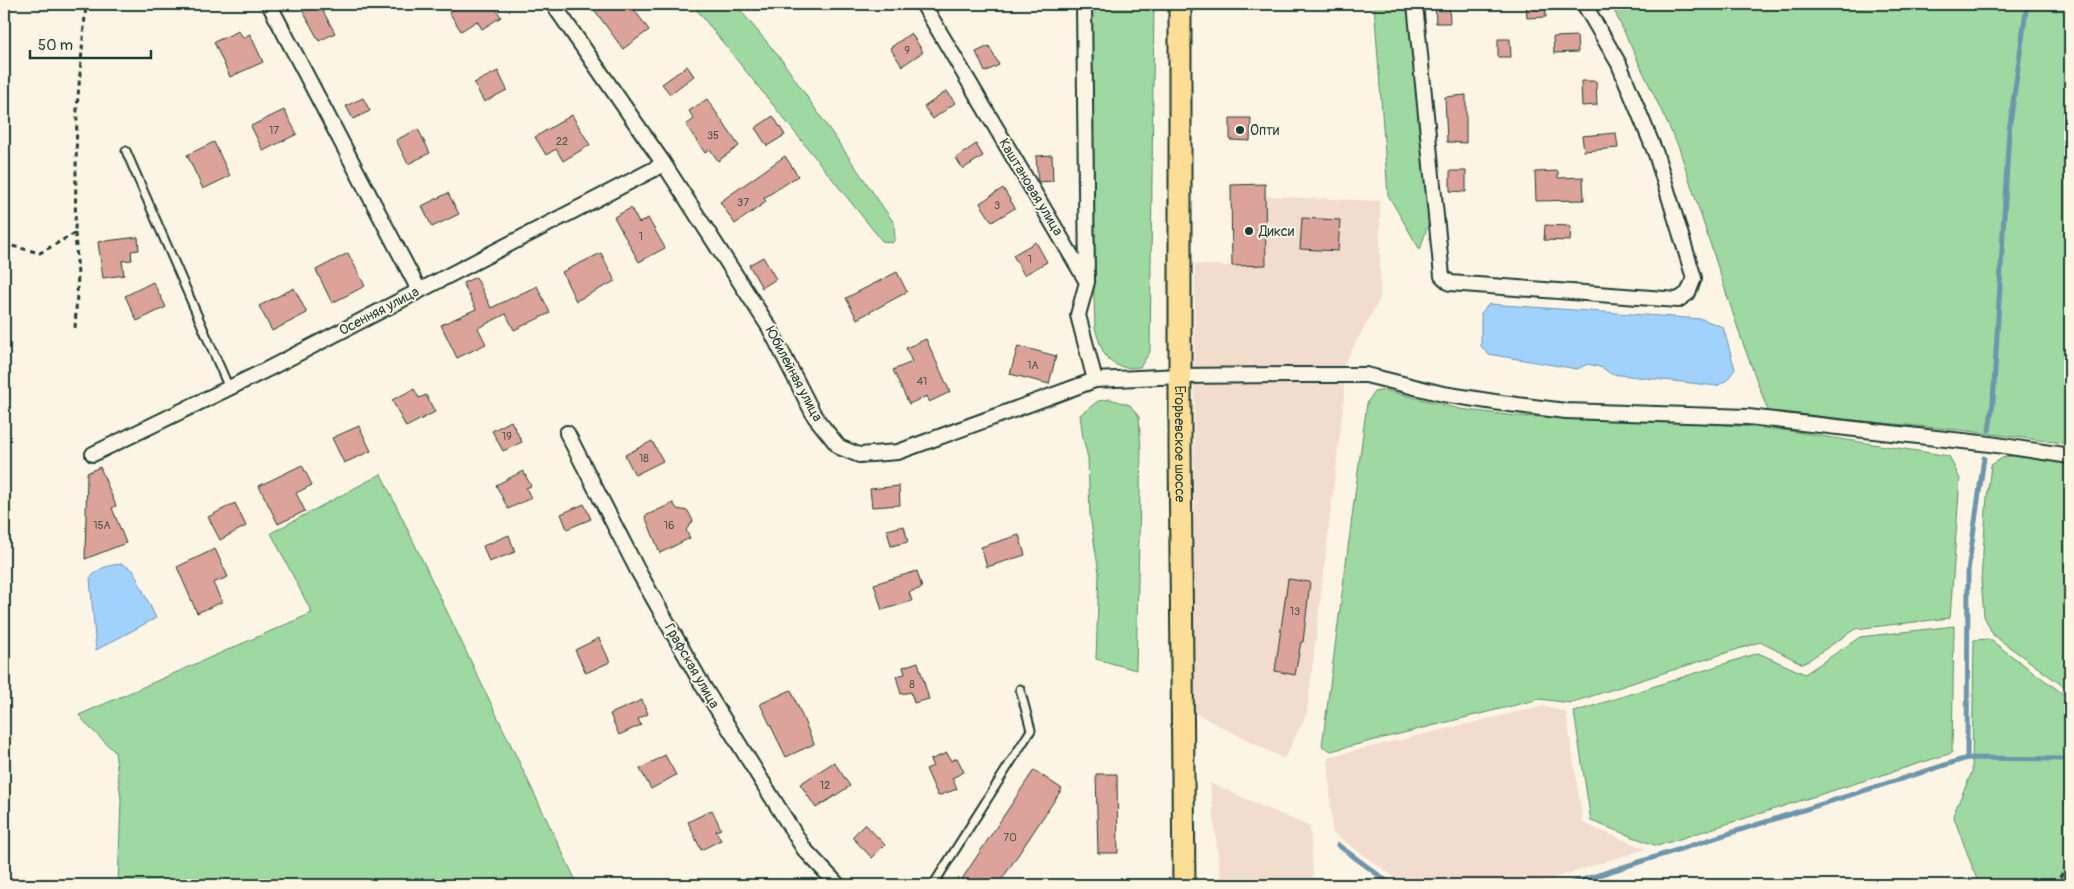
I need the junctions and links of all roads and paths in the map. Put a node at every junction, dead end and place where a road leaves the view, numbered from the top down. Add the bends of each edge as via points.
1 (86, 4) edge
2 (269, 4) edge
3 (553, 4) edge
4 (923, 4) edge
5 (1084, 4) edge
6 (1180, 4) edge
7 (1415, 4) edge
8 (1584, 4) edge
9 (126, 151) dead end
10 (664, 164) junction
11 (75, 232) junction
12 (4, 244) edge
13 (1087, 282) junction
14 (419, 290) junction
15 (76, 329) dead end
16 (1180, 376) junction
17 (1095, 380) junction
18 (229, 388) junction
19 (567, 432) dead end
20 (93, 454) dead end
21 (2070, 456) edge
22 (1020, 689) dead end
23 (2070, 860) edge
24 (838, 885) edge
25 (932, 885) edge
26 (1184, 885) edge
27 (2055, 885) edge

1 - 11 path via 77,108
2 - 14 street
3 - 10 street, Юбилейная улица
4 - 13 street, Каштановая улица
5 - 13 street
6 - 16 main road, Егорьевское шоссе
7 - 8 street via 1442,276 1450,283 1678,300 1688,293 1694,278 1656,154 1619,64
9 - 18 lane
10 - 14 street, Осенняя улица
10 - 17 street, Юбилейная улица via 769,326 815,418 839,447 859,455 898,452
11 - 12 path via 40,253
11 - 15 path via 78,275
13 - 17 street via 1078,315
14 - 18 street, Осенняя улица
16 - 17 street, Юбилейная улица
16 - 21 street, Юбилейная улица via 1366,375 1443,394 1566,411 1748,418 1990,444
16 - 26 main road, Егорьевское шоссе
18 - 20 street, Осенняя улица
19 - 24 street, Графская улица via 638,571 703,686 804,849
22 - 25 lane via 1031,730
23 - 27 path

